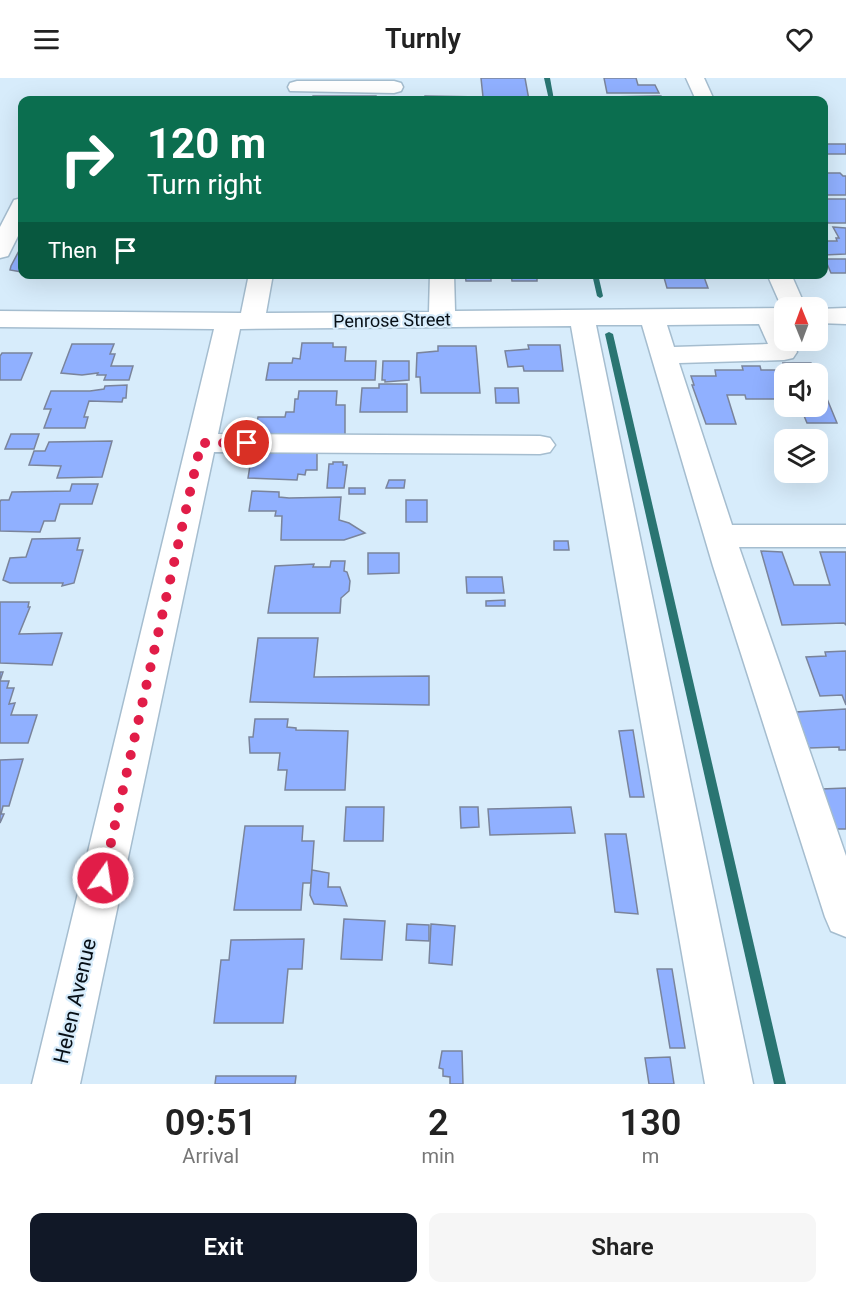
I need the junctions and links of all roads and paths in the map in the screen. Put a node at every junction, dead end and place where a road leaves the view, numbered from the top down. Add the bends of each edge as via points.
1 (695, 78) edge
2 (297, 87) dead end
3 (394, 88) edge
4 (703, 96) edge
5 (18, 213) edge
6 (0, 251) edge
7 (259, 279) edge
8 (442, 279) edge
9 (781, 279) edge
10 (789, 297) edge
11 (774, 316) edge
12 (828, 316) edge
13 (846, 316) edge
14 (652, 317) junction
15 (582, 318) junction
16 (0, 319) edge
17 (442, 319) junction
18 (241, 321) junction
19 (784, 351) edge
20 (663, 355) junction
21 (201, 443) junction
22 (540, 445) dead end
23 (720, 536) junction
24 (846, 536) edge
25 (846, 917) edge
26 (56, 1084) edge
27 (729, 1084) edge

1 - 4 street
2 - 3 street
5 - 6 street
7 - 18 street, Helen Avenue
8 - 17 street
9 - 10 street
11 - 14 street, Penrose Street
12 - 13 street
14 - 15 street, Penrose Street
14 - 20 street
15 - 17 street, Penrose Street
15 - 27 street
16 - 18 street, Penrose Street
17 - 18 street, Penrose Street
18 - 21 street, Helen Avenue
19 - 20 street
20 - 23 street
21 - 22 street
21 - 26 street, Helen Avenue
23 - 24 street
23 - 25 street

